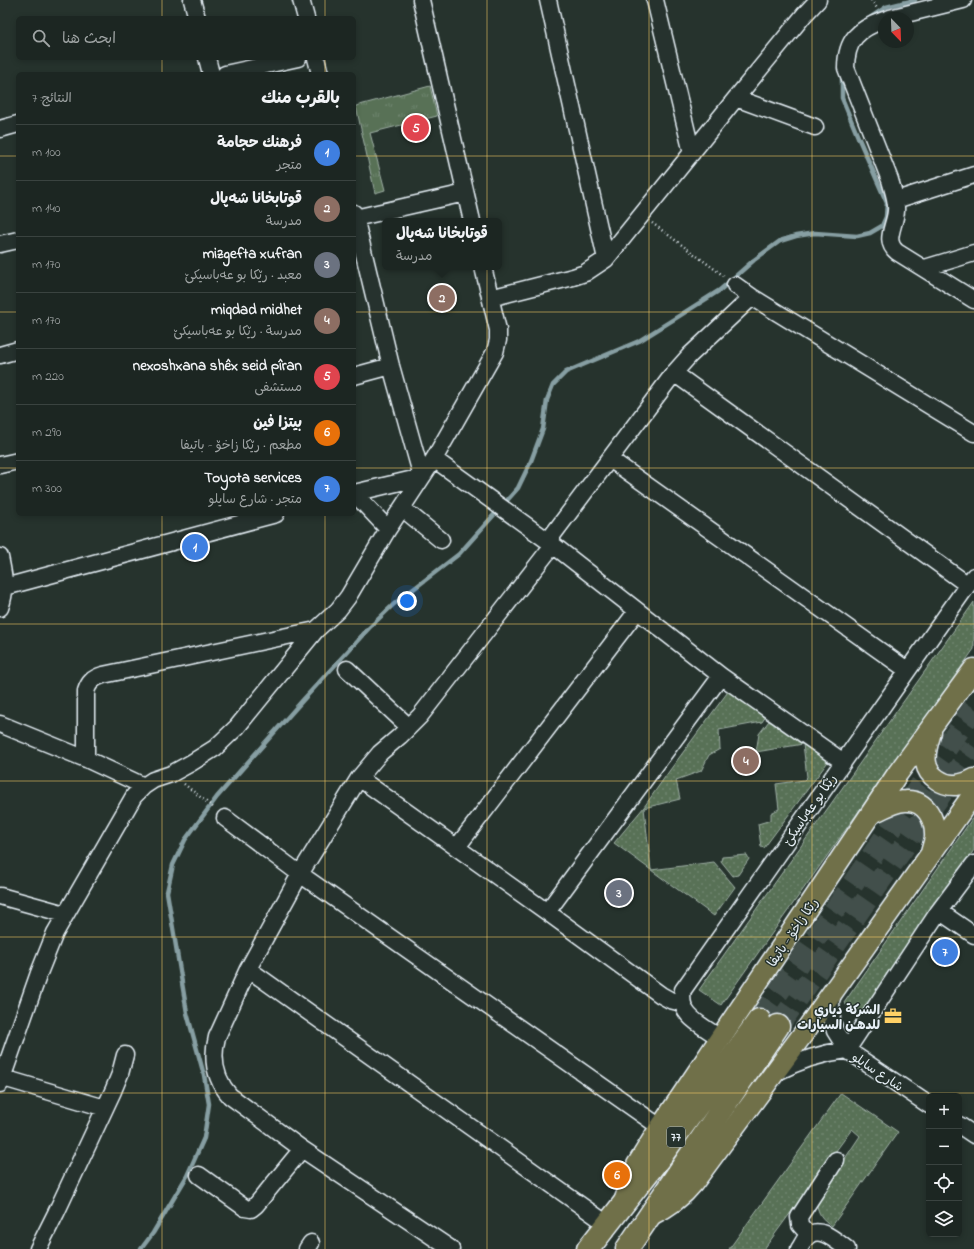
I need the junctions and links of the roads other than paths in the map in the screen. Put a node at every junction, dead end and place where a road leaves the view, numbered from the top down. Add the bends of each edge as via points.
1 (192, 0) edge
2 (301, 0) edge
3 (421, 0) edge
4 (548, 0) edge
5 (655, 0) edge
6 (818, 0) edge
7 (963, 0) edge
8 (914, 12) edge
9 (196, 16) edge
10 (305, 16) edge
11 (878, 22) edge
12 (208, 60) edge
13 (289, 60) edge
14 (316, 60) edge
15 (210, 72) edge
16 (234, 72) edge
17 (320, 72) edge
18 (736, 98) junction
19 (16, 125) edge
20 (815, 127) dead end
21 (0, 129) edge
22 (692, 153) junction
23 (974, 175) edge
24 (465, 193) junction
25 (896, 200) junction
26 (356, 215) edge
27 (471, 218) edge
28 (356, 219) edge
29 (16, 240) edge
30 (0, 244) edge
31 (974, 253) edge
32 (606, 259) junction
33 (924, 268) junction
34 (484, 270) edge
35 (735, 285) road end
36 (752, 297) junction
37 (490, 298) junction
38 (974, 300) edge
39 (16, 351) edge
40 (0, 355) edge
41 (392, 366) junction
42 (674, 373) junction
43 (356, 375) edge
44 (974, 433) edge
45 (434, 458) junction
46 (610, 459) junction
47 (16, 461) edge
48 (0, 465) edge
49 (422, 477) junction
50 (356, 493) edge
51 (356, 495) edge
52 (402, 508) junction
53 (269, 516) edge
54 (388, 529) junction
55 (442, 540) dead end
56 (551, 543) junction
57 (0, 557) edge
58 (971, 580) edge
59 (5, 587) junction
60 (0, 608) edge
61 (637, 611) junction
62 (316, 630) junction
63 (347, 669) dead end
64 (974, 669) edge
65 (907, 670) junction
66 (721, 676) junction
67 (0, 724) edge
68 (932, 726) junction
69 (410, 727) junction
70 (86, 759) junction
71 (842, 761) junction
72 (359, 778) junction
73 (974, 779) edge
74 (144, 786) junction
75 (974, 793) edge
76 (221, 814) road end
77 (871, 814) junction
78 (457, 846) junction
79 (930, 855) junction
80 (974, 864) edge
81 (300, 874) junction
82 (0, 896) edge
83 (940, 911) junction
84 (547, 912) junction
85 (66, 914) junction
86 (974, 935) edge
87 (248, 969) junction
88 (834, 991) junction
89 (682, 1003) junction
90 (720, 1038) junction
91 (847, 1050) junction
92 (125, 1055) dead end
93 (774, 1073) junction
94 (1, 1079) edge
95 (926, 1103) edge
96 (105, 1108) junction
97 (660, 1127) junction
98 (962, 1127) edge
99 (974, 1135) edge
100 (302, 1148) junction
101 (836, 1160) dead end
102 (199, 1175) dead end
103 (624, 1203) junction
104 (651, 1215) junction
105 (607, 1224) junction
106 (809, 1235) junction
107 (38, 1249) edge
108 (451, 1249) edge
109 (588, 1249) edge
110 (627, 1249) edge
111 (799, 1249) edge
112 (848, 1249) edge

1 - 9 street
2 - 10 street
3 - 24 street
4 - 32 street
5 - 22 street
6 - 18 street
7 - 8 street
11 - 25 street via 869,25 851,43 846,55 846,68
12 - 15 street
13 - 16 street
14 - 17 street
18 - 20 street
18 - 22 street
19 - 21 street
22 - 32 street
23 - 25 street
24 - 26 street
24 - 27 street
25 - 33 street via 890,243 897,252
28 - 41 street
29 - 30 street
31 - 33 street
32 - 37 street via 573,277
33 - 38 street
34 - 37 street
35 - 36 street
36 - 42 street
36 - 44 street
37 - 45 street via 498,330 495,352
39 - 40 street
41 - 43 street
41 - 49 street
42 - 46 street
42 - 58 street
45 - 49 street
45 - 56 street
46 - 56 street
46 - 65 street
47 - 48 street
49 - 50 street
49 - 52 street
51 - 54 street
52 - 54 street
52 - 55 street
53 - 59 street
54 - 62 street via 348,597
56 - 61 street
56 - 69 street
57 - 59 street
58 - 65 street, رێكا بو عه‌باسيكێ
59 - 60 street
61 - 66 street
61 - 78 street
62 - 70 street via 94,678 88,684 86,692
62 - 74 street via 237,727 215,748 171,774 152,780
63 - 69 street
64 - 68 main road, رێکا زاخۆ - باتیفا
65 - 71 street, رێكا بو عه‌باسيكێ
66 - 71 street
66 - 84 street
67 - 70 street
68 - 73 main road via 926,758 928,770 947,784 956,785
68 - 77 main road, رێکا زاخۆ - باتیفا
69 - 72 street via 380,753
70 - 74 street
71 - 89 street, رێكا بو عه‌باسيكێ via 686,985
72 - 78 street
72 - 81 street
74 - 85 street via 134,796
75 - 79 main road
76 - 81 street
77 - 79 main road via 888,805 906,800 922,805 932,818 935,837
77 - 90 main road, رێکا زاخۆ - باتیفا
78 - 84 street
79 - 88 main road
80 - 83 street
81 - 87 street
81 - 97 street
82 - 85 street
83 - 86 street
83 - 91 street
84 - 89 street via 660,995
85 - 94 street via 55,933 39,973
87 - 100 street via 217,1038 214,1053 215,1069 223,1088 230,1096
87 - 105 street
88 - 91 street, شارع سايلو via 832,1021
88 - 93 main road
89 - 90 street via 687,1014
90 - 97 main road, رێکا زاخۆ - باتیفا
91 - 93 street, شارع سايلو via 816,1055
91 - 95 street, شارع سايلو
92 - 96 street via 120,1074
93 - 104 main road via 684,1193
94 - 96 street
96 - 107 street
97 - 103 main road, رێکا زاخۆ - باتیفا via 637,1165
98 - 99 street
100 - 102 street via 251,1209 245,1208
100 - 108 street
101 - 106 street via 799,1217 800,1225
103 - 104 highway, رێکا زاخۆ - باتیفا / 77 via 695,1111 769,1023
103 - 105 highway, رێکا زاخۆ - باتیفا / 77
104 - 110 highway, رێکا زاخۆ - باتیفا / 77
105 - 109 highway, رێکا زاخۆ - باتیفا / 77
106 - 111 street
106 - 112 street via 823,1233

